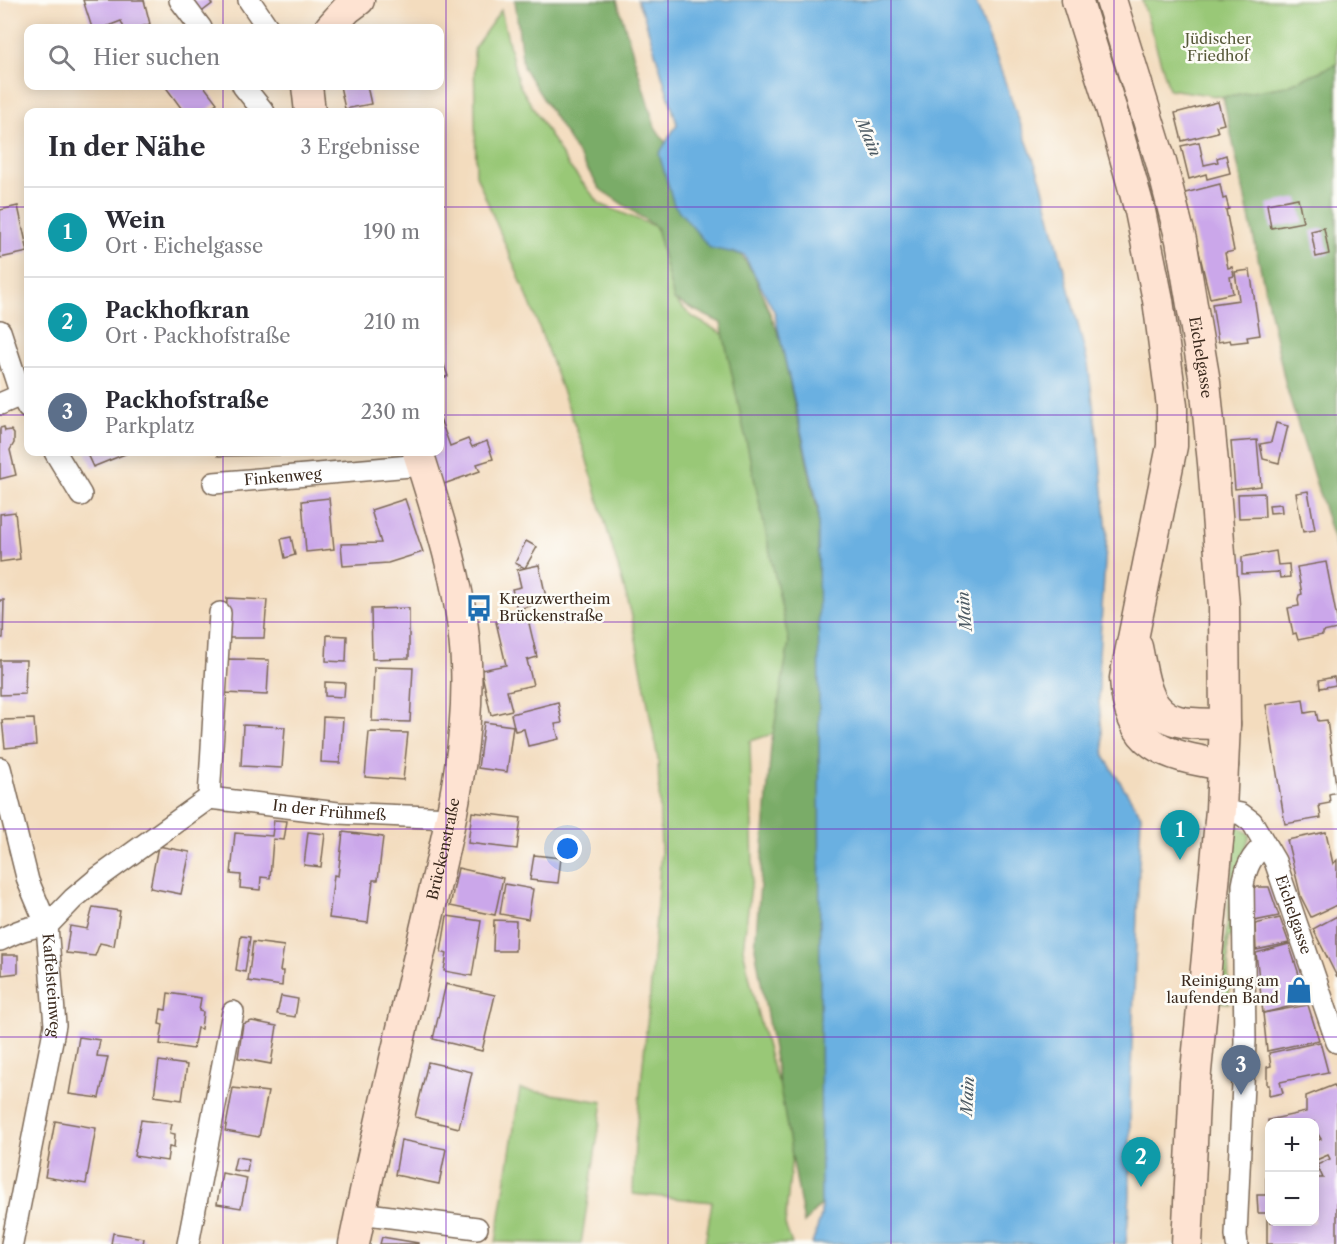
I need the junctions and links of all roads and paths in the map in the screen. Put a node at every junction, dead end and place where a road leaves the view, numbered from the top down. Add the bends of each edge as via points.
1 (180, 0) edge
2 (249, 0) edge
3 (359, 0) edge
4 (1077, 0) edge
5 (1111, 0) edge
6 (198, 24) edge
7 (265, 24) edge
8 (334, 24) edge
9 (246, 90) edge
10 (307, 90) edge
11 (261, 108) edge
12 (310, 108) edge
13 (0, 331) edge
14 (24, 398) edge
15 (24, 401) edge
16 (0, 404) edge
17 (57, 456) edge
18 (420, 458) edge
19 (214, 483) dead end
20 (81, 495) dead end
21 (219, 613) dead end
22 (1134, 637) junction
23 (1225, 724) junction
24 (1223, 765) junction
25 (0, 768) edge
26 (209, 798) junction
27 (1221, 810) junction
28 (451, 818) junction
29 (1264, 845) junction
30 (47, 926) junction
31 (0, 940) edge
32 (233, 1012) dead end
33 (1337, 1042) edge
34 (360, 1213) junction
35 (477, 1228) dead end
36 (12, 1244) edge
37 (188, 1244) edge
38 (354, 1244) edge
39 (1187, 1244) edge
40 (1237, 1244) edge

1 - 6 street
2 - 7 street
3 - 8 street
4 - 22 street via 1140,211 1158,300 1172,406 1172,446
5 - 23 street, Eichelgasse via 1161,162 1194,312 1205,382 1221,564
9 - 11 street
10 - 12 street
13 - 14 street
15 - 16 street
17 - 20 street
18 - 19 street, Finkenweg
18 - 28 street, Brückenstraße via 450,567 466,662 465,733
21 - 26 street
22 - 23 street via 1149,697 1156,709 1176,721
22 - 24 street via 1125,678 1130,713 1139,729 1154,745 1170,754
23 - 24 street, Eichelgasse
24 - 27 street, Eichelgasse
25 - 30 street, Kaffelsteinweg via 28,881
26 - 28 street, In der Frühmeß via 338,813
26 - 30 street via 98,878
27 - 29 street, Eichelgasse via 1241,814 1252,822
27 - 39 street, Eichelgasse via 1196,1082
28 - 34 street, Brückenstraße
29 - 33 street, Eichelgasse via 1275,861
29 - 40 street via 1246,868 1243,885 1245,1041
30 - 31 street via 20,930
30 - 36 street, Kaffelsteinweg via 55,1025
32 - 37 street
34 - 35 street
34 - 38 street, Brückenstraße

